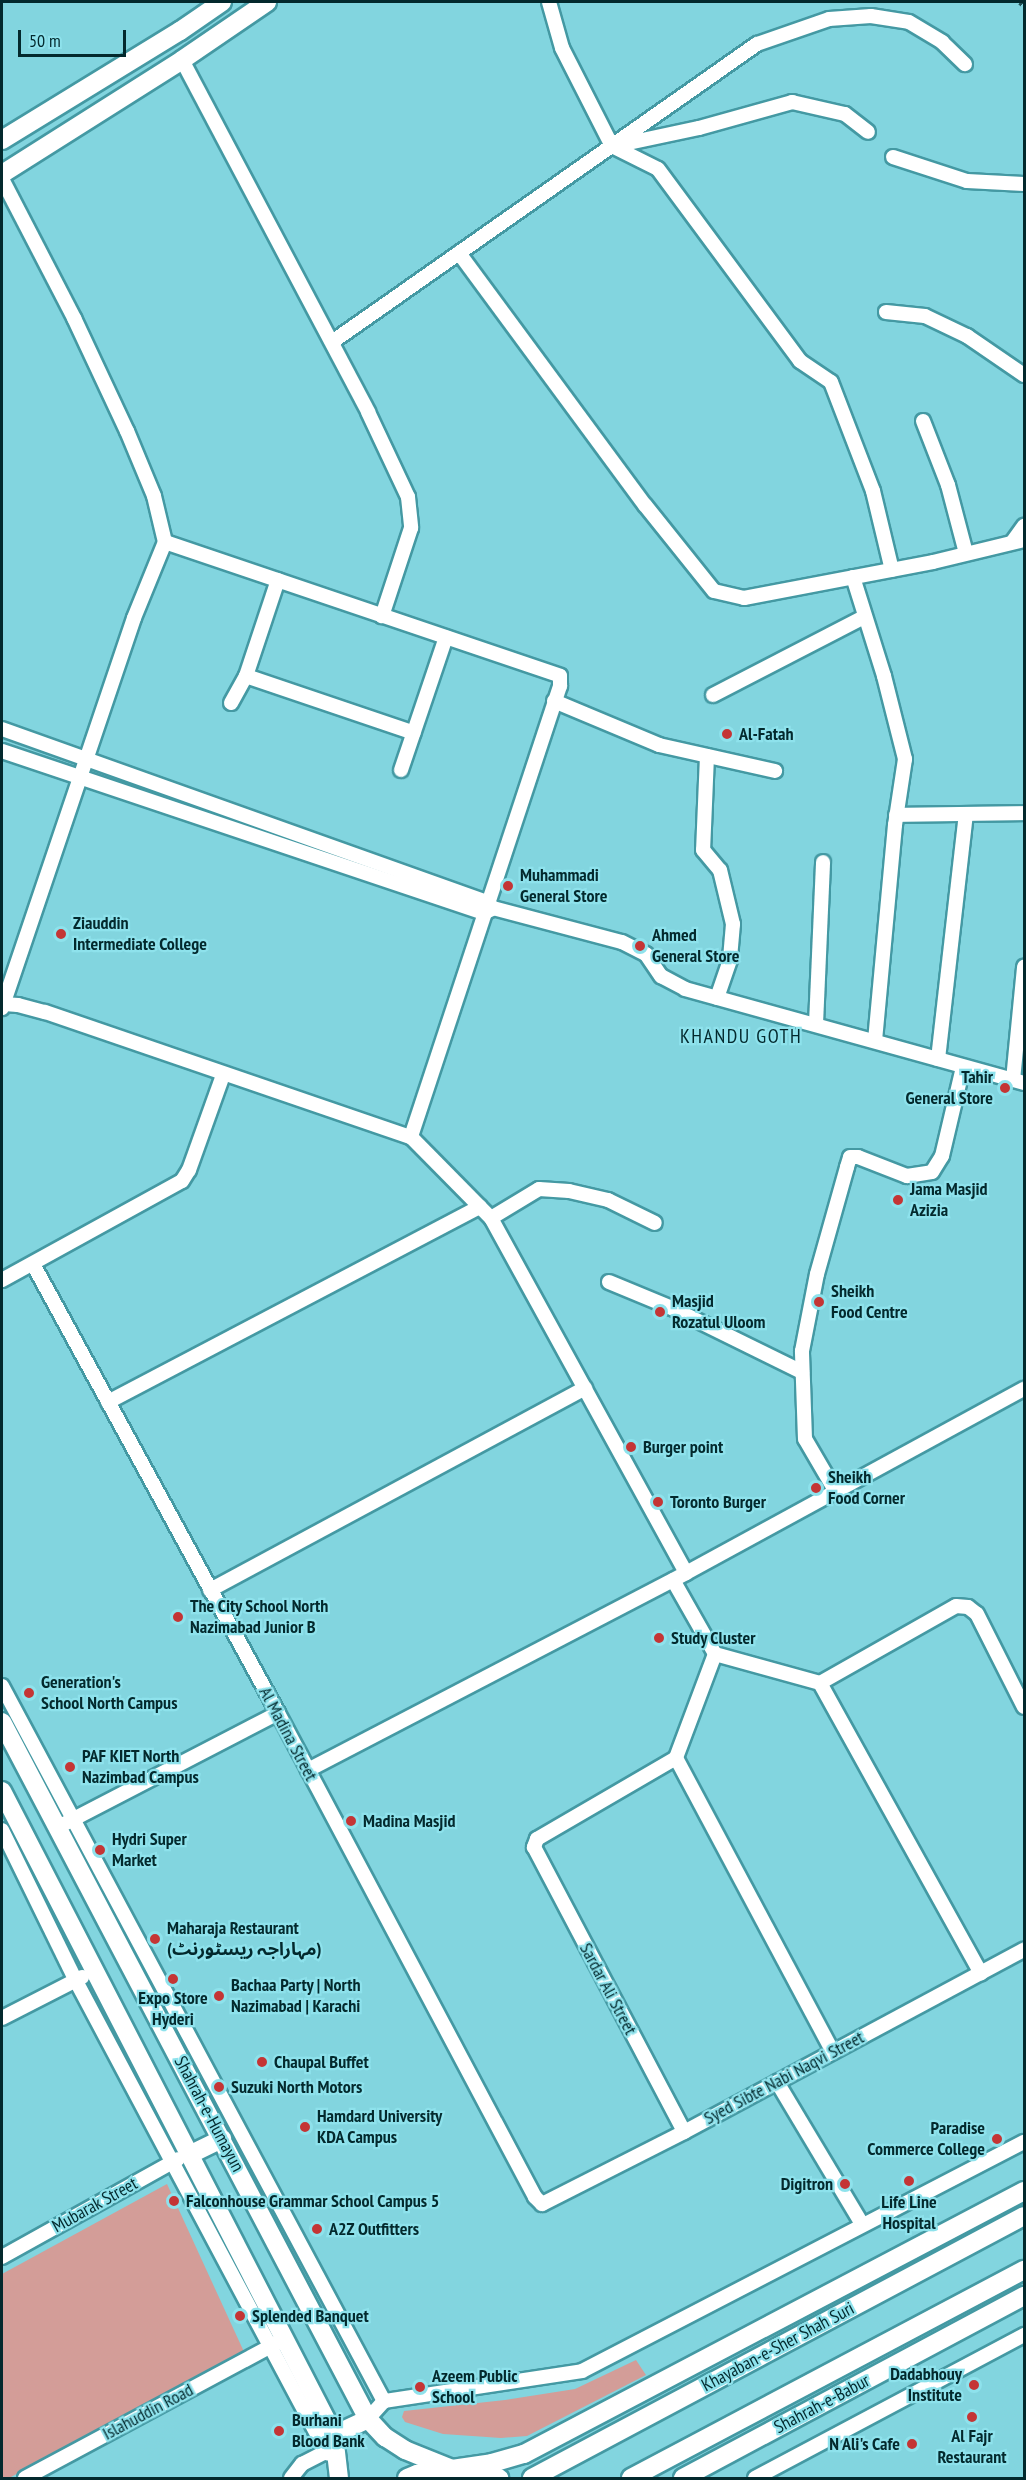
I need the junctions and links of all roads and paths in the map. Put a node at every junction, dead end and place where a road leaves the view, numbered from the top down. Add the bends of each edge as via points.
1 (267, 2) edge
2 (549, 2) edge
3 (219, 4) edge
4 (230, 27) junction
5 (182, 60) junction
6 (966, 64) dead end
7 (114, 71) junction
8 (129, 93) junction
9 (868, 132) dead end
10 (2, 140) edge
11 (612, 146) junction
12 (893, 157) dead end
13 (2, 176) edge
14 (1024, 184) edge
15 (459, 253) junction
16 (886, 312) dead end
17 (332, 342) junction
18 (1024, 375) edge
19 (923, 422) dead end
20 (1024, 526) edge
21 (1019, 540) edge
22 (165, 542) junction
23 (966, 553) junction
24 (892, 570) junction
25 (853, 577) junction
26 (278, 580) junction
27 (382, 616) junction
28 (864, 616) junction
29 (446, 637) junction
30 (246, 676) junction
31 (713, 695) dead end
32 (554, 701) junction
33 (231, 703) dead end
34 (2, 729) edge
35 (414, 733) junction
36 (2, 751) edge
37 (707, 756) junction
38 (87, 757) junction
39 (401, 770) dead end
40 (775, 771) dead end
41 (80, 778) junction
42 (1024, 813) edge
43 (896, 815) junction
44 (966, 815) junction
45 (823, 862) dead end
46 (488, 908) junction
47 (1024, 967) edge
48 (717, 998) junction
49 (3, 1006) edge
50 (816, 1024) junction
51 (875, 1040) junction
52 (938, 1059) junction
53 (963, 1067) junction
54 (224, 1075) junction
55 (1019, 1081) edge
56 (411, 1137) junction
57 (480, 1207) junction
58 (491, 1218) junction
59 (655, 1222) dead end
60 (33, 1264) junction
61 (2, 1280) edge
62 (609, 1282) dead end
63 (802, 1372) junction
64 (585, 1388) junction
65 (1024, 1389) edge
66 (108, 1402) junction
67 (836, 1492) junction
68 (680, 1576) junction
69 (210, 1590) junction
70 (715, 1654) junction
71 (820, 1683) junction
72 (2, 1686) edge
73 (1024, 1707) edge
74 (278, 1713) junction
75 (2, 1722) edge
76 (676, 1758) junction
77 (308, 1770) junction
78 (2, 1791) edge
79 (64, 1823) junction
80 (2, 1830) edge
81 (1024, 1950) edge
82 (94, 1970) junction
83 (981, 1973) junction
84 (76, 1980) junction
85 (2, 2018) edge
86 (833, 2052) junction
87 (777, 2082) junction
88 (684, 2132) junction
89 (222, 2139) junction
90 (1024, 2142) edge
91 (189, 2155) junction
92 (172, 2162) junction
93 (1024, 2191) edge
94 (542, 2204) joint
95 (1024, 2216) edge
96 (862, 2224) junction
97 (2, 2257) edge
98 (1024, 2270) edge
99 (1024, 2296) edge
100 (1024, 2335) edge
101 (278, 2342) junction
102 (384, 2401) junction
103 (368, 2418) junction
104 (332, 2445) junction
105 (452, 2469) junction
106 (25, 2478) edge
107 (291, 2478) edge
108 (339, 2478) edge
109 (407, 2478) edge
110 (499, 2478) edge
111 (532, 2478) edge
112 (630, 2478) edge
113 (683, 2478) edge
114 (754, 2478) edge

1 - 4 main road
2 - 11 street via 562,48
3 - 4 main road
3 - 7 main road
4 - 5 main road
5 - 8 main road
5 - 17 street
6 - 11 street via 942,42 909,22 871,16 829,19 757,44
7 - 8 main road
7 - 10 main road
8 - 13 main road
9 - 11 street via 845,114 792,102 699,128
11 - 15 street
11 - 24 street via 658,169 800,362 831,382 873,491
12 - 14 street via 967,181
13 - 22 street via 127,431 154,496
15 - 17 street
15 - 25 street via 645,505 714,591 744,598
16 - 18 street via 925,316 967,336
17 - 27 street via 408,497 411,528
19 - 23 street via 948,485
20 - 21 street
21 - 23 street
22 - 26 street
22 - 38 street via 134,618
23 - 24 street
24 - 25 street
25 - 28 street
26 - 27 street
26 - 30 street
27 - 29 street
28 - 31 street
28 - 43 street via 905,759
29 - 32 street via 560,676
29 - 35 street
30 - 33 street
30 - 35 street
32 - 37 street via 659,745
32 - 46 street
34 - 38 street
35 - 39 street
36 - 41 street
37 - 40 street
37 - 48 street via 703,850 720,870 733,924 730,960
38 - 41 street
38 - 46 street
41 - 46 street
41 - 49 street
42 - 44 street
43 - 44 street
43 - 51 street
44 - 52 street
45 - 50 street
46 - 48 street via 622,942 646,954 661,976 685,989
46 - 56 street
47 - 55 street
48 - 50 street
49 - 54 street via 18,1005 45,1012
50 - 51 street
51 - 52 street
52 - 53 street
53 - 55 street
53 - 63 street via 942,1156 932,1172 907,1176 850,1157 817,1274 802,1351
54 - 56 street
54 - 60 street via 182,1181
56 - 57 street
57 - 58 street
57 - 66 street
58 - 59 street via 539,1189 608,1200
58 - 64 street
60 - 61 street
60 - 66 street, Al Madina Street
62 - 63 street via 672,1308
63 - 67 street via 805,1438
64 - 68 street
64 - 69 street
65 - 67 street
66 - 69 street, Al Madina Street
67 - 68 street
68 - 70 street
68 - 77 street
69 - 74 street, Al Madina Street
70 - 71 street
70 - 76 street
71 - 73 street via 956,1606 968,1607 977,1614
71 - 83 street
72 - 79 street
74 - 77 street, Al Madina Street
74 - 79 street
75 - 79 main road, Shahrah-e-Humayun
76 - 86 street
76 - 88 street, Sardar Ali Street via 537,1839 534,1846
77 - 94 street, Al Madina Street
78 - 82 main road, Shahrah-e-Humayun
79 - 89 main road, Shahrah-e-Humayun
79 - 102 street
80 - 84 street
81 - 83 street, Syed Sibte Nabi Naqvi Street
82 - 84 street
82 - 91 main road, Shahrah-e-Humayun
83 - 86 street, Syed Sibte Nabi Naqvi Street
84 - 85 street
84 - 92 street
86 - 87 street, Syed Sibte Nabi Naqvi Street
87 - 88 street, Syed Sibte Nabi Naqvi Street
87 - 96 street
88 - 94 street, Syed Sibte Nabi Naqvi Street
89 - 91 main road
89 - 103 main road, Shahrah-e-Humayun
90 - 96 street
91 - 92 street, Mubarak Street
91 - 101 main road, Shahrah-e-Humayun
92 - 97 street, Mubarak Street
92 - 101 street
93 - 105 main road via 524,2454
95 - 111 main road, Khayaban-e-Sher Shah Suri
96 - 102 street via 582,2371
98 - 112 main road
99 - 113 main road, Shahrah-e-Babur
100 - 114 street
101 - 104 main road, Shahrah-e-Humayun
101 - 106 street, Islahuddin Road
102 - 103 street
103 - 104 main road
103 - 105 main road, Shahrah-e-Humayun via 405,2451
104 - 107 street via 302,2464
104 - 108 main road, Shahrah-e-Humayun
105 - 109 main road
105 - 110 main road via 488,2472

